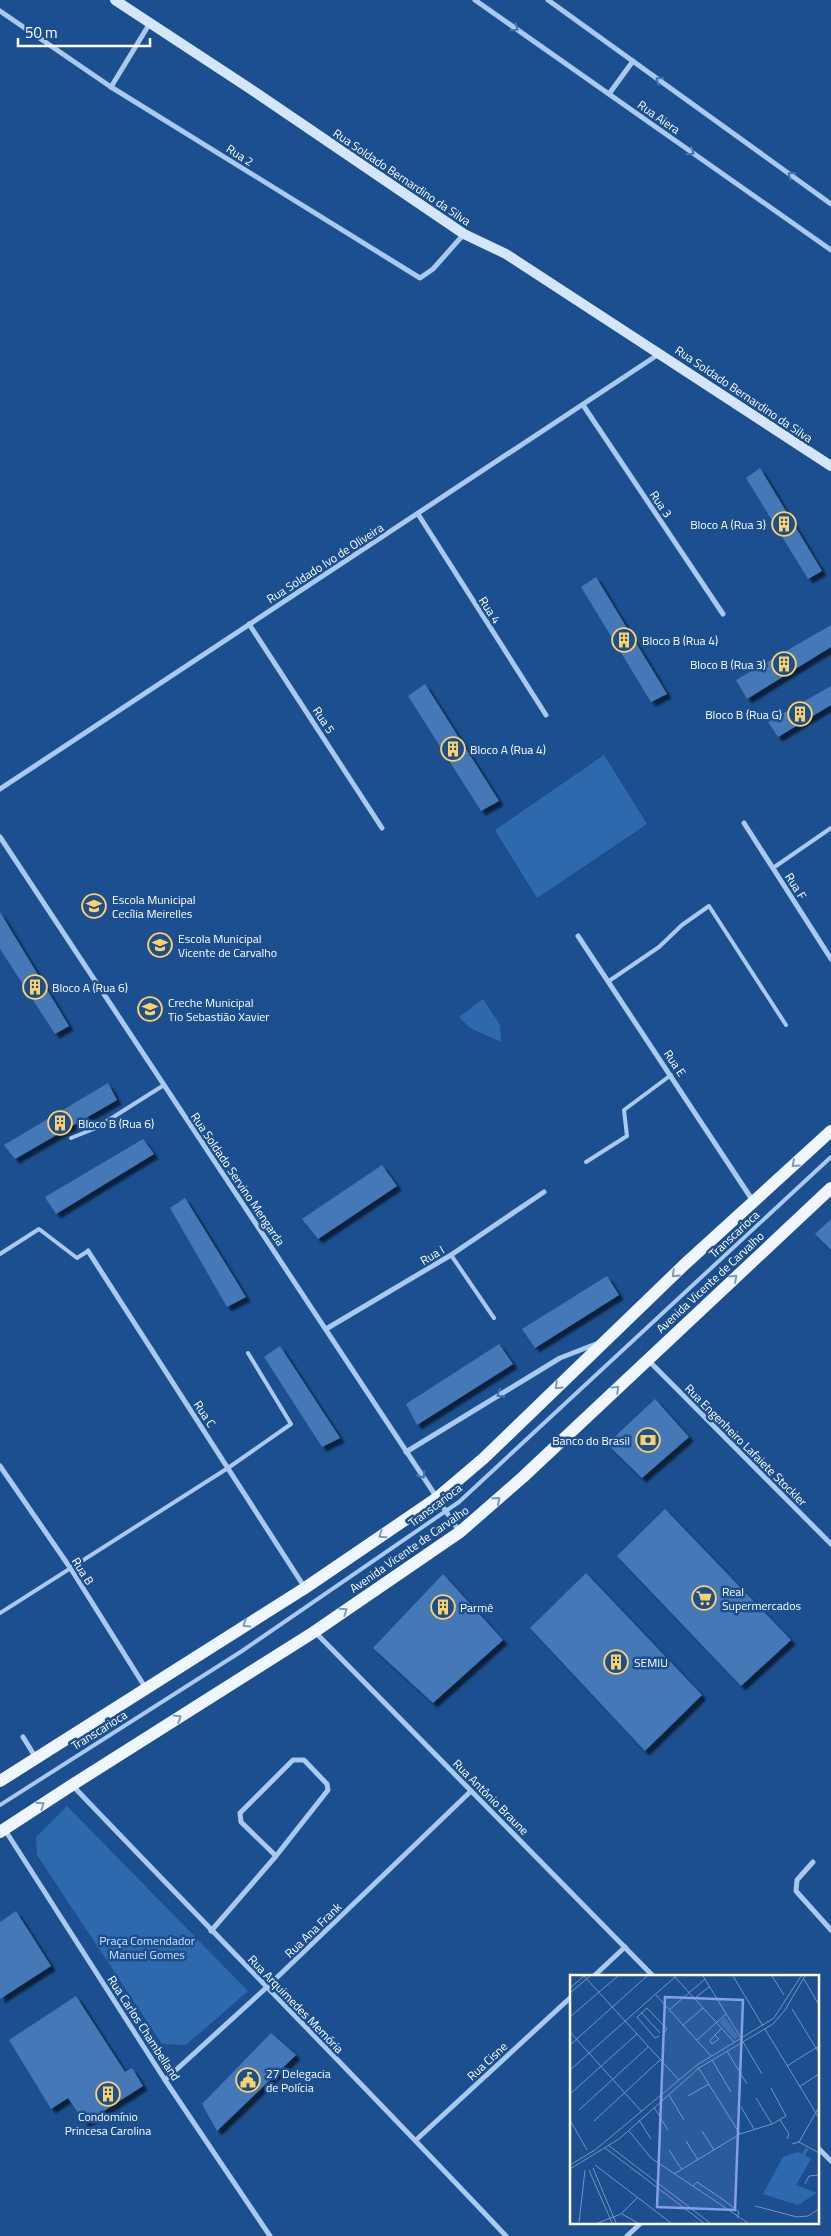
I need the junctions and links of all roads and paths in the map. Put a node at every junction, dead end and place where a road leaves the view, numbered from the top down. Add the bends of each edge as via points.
1 (114, 0) edge
2 (475, 0) edge
3 (548, 0) edge
4 (0, 11) edge
5 (150, 23) junction
6 (633, 61) junction
7 (111, 87) junction
8 (609, 94) junction
9 (831, 204) edge
10 (464, 234) junction
11 (831, 250) edge
12 (660, 353) junction
13 (583, 405) junction
14 (831, 466) edge
15 (418, 514) junction
16 (723, 614) dead end
17 (249, 624) junction
18 (546, 716) dead end
19 (0, 789) edge
20 (744, 822) dead end
21 (382, 828) dead end
22 (830, 831) edge
23 (0, 837) edge
24 (773, 868) junction
25 (578, 936) dead end
26 (831, 960) edge
27 (608, 980) junction
28 (786, 1025) dead end
29 (671, 1075) junction
30 (164, 1085) junction
31 (831, 1131) edge
32 (71, 1138) dead end
33 (831, 1157) edge
34 (586, 1162) dead end
35 (831, 1188) edge
36 (544, 1192) dead end
37 (753, 1201) junction
38 (88, 1251) joint
39 (0, 1254) edge
40 (451, 1255) junction
41 (494, 1318) dead end
42 (326, 1329) junction
43 (606, 1340) junction
44 (248, 1354) dead end
45 (647, 1360) junction
46 (406, 1452) junction
47 (0, 1466) edge
48 (228, 1468) junction
49 (437, 1498) junction
50 (447, 1512) junction
51 (460, 1532) junction
52 (831, 1544) edge
53 (71, 1569) junction
54 (305, 1588) junction
55 (0, 1613) edge
56 (314, 1632) junction
57 (146, 1688) junction
58 (23, 1737) dead end
59 (36, 1758) junction
60 (0, 1782) edge
61 (72, 1784) junction
62 (471, 1791) junction
63 (0, 1804) edge
64 (2, 1831) edge
65 (276, 1856) junction
66 (813, 1862) dead end
67 (831, 1930) edge
68 (211, 1931) junction
69 (625, 1947) junction
70 (595, 1975) edge
71 (652, 1975) edge
72 (266, 1988) junction
73 (570, 1998) edge
74 (165, 2080) junction
75 (416, 2140) junction
76 (818, 2148) edge
77 (831, 2161) edge
78 (640, 2224) edge
79 (270, 2236) edge
80 (506, 2236) edge
81 (627, 2236) edge

1 - 5 street, Rua Soldado Bernardino da Silva
2 -> 8 street, Rua Aiera
3 - 6 street
4 - 7 street, Rua 2
5 - 7 street
5 - 10 street, Rua Soldado Bernardino da Silva
6 - 8 street
9 -> 6 street
7 - 10 street, Rua 2 via 420,278 433,269
8 -> 11 street, Rua Aiera
10 - 12 street, Rua Soldado Bernardino da Silva via 506,254
12 - 13 street, Rua Soldado Ivo de Oliveira
12 - 14 street, Rua Soldado Bernardino da Silva
13 - 15 street, Rua Soldado Ivo de Oliveira
13 - 16 street, Rua 3
15 - 17 street, Rua Soldado Ivo de Oliveira
15 - 18 street, Rua 4
17 - 19 street, Rua Soldado Ivo de Oliveira
17 - 21 street, Rua 5
20 - 24 street, Rua F
22 - 24 lane
23 - 30 street, Rua Soldado Servino Mengarda
24 - 26 street, Rua F
25 - 27 street, Rua E
27 - 28 lane via 658,947 709,906
27 - 29 street, Rua E
29 - 34 lane via 624,1110 627,1136
29 - 37 street, Rua E
30 - 32 lane via 96,1128
30 - 42 street, Rua Soldado Servino Mengarda
31 -> 37 main road, Avenida Vicente de Carvalho
33 - 50 lane, Transcarioca
45 -> 35 main road, Avenida Vicente de Carvalho
36 - 40 street, Rua I
37 -> 43 main road, Avenida Vicente de Carvalho
38 - 39 lane via 77,1258 39,1229
38 - 48 street, Rua C
40 - 41 lane
40 - 42 street, Rua I
42 - 46 street, Rua Soldado Servino Mengarda
43 -> 46 street, Avenida Vicente de Carvalho via 560,1358
43 -> 49 main road, Avenida Vicente de Carvalho via 484,1458
44 - 48 lane via 291,1424
51 -> 45 main road, Avenida Vicente de Carvalho
45 - 52 street, Rua Engenheiro Lafaiete Stockler
46 -> 49 street, Rua Soldado Servino Mengarda
47 - 53 street, Rua B
48 - 53 lane
48 - 54 street, Rua C
49 - 50 street, Rua Soldado Servino Mengarda
49 -> 54 main road, Avenida Vicente de Carvalho
50 - 51 street, Rua Soldado Servino Mengarda
50 - 63 lane, Transcarioca via 242,1650
56 -> 51 main road, Avenida Vicente de Carvalho
53 - 55 lane
53 - 57 street, Rua B
54 -> 57 main road, Avenida Vicente de Carvalho
61 -> 56 main road, Avenida Vicente de Carvalho
56 - 62 street, Rua Antônio Braune
57 - 59 main road, Avenida Vicente de Carvalho
58 - 59 street
59 - 60 main road, Avenida Vicente de Carvalho
64 -> 61 main road, Avenida Vicente de Carvalho
61 - 68 street, Rua Arquimedes Memória
62 - 69 street, Rua Antônio Braune
62 - 72 street, Rua Ana Frank
64 - 74 street, Rua Carlos Chambelland
65 - 65 street via 328,1790 327,1784 304,1760 293,1760 240,1813 241,1822
65 - 68 street
66 - 67 street via 797,1880 796,1891
68 - 72 street, Rua Arquimedes Memória
69 - 70 street
69 - 71 street, Rua Antônio Braune
72 - 74 street, Rua Ana Frank
72 - 75 street, Rua Arquimedes Memória
73 - 75 street, Rua Cisne
74 - 79 street, Rua Carlos Chambelland
75 - 80 street, Rua Arquimedes Memória
76 - 77 street
78 - 81 street

